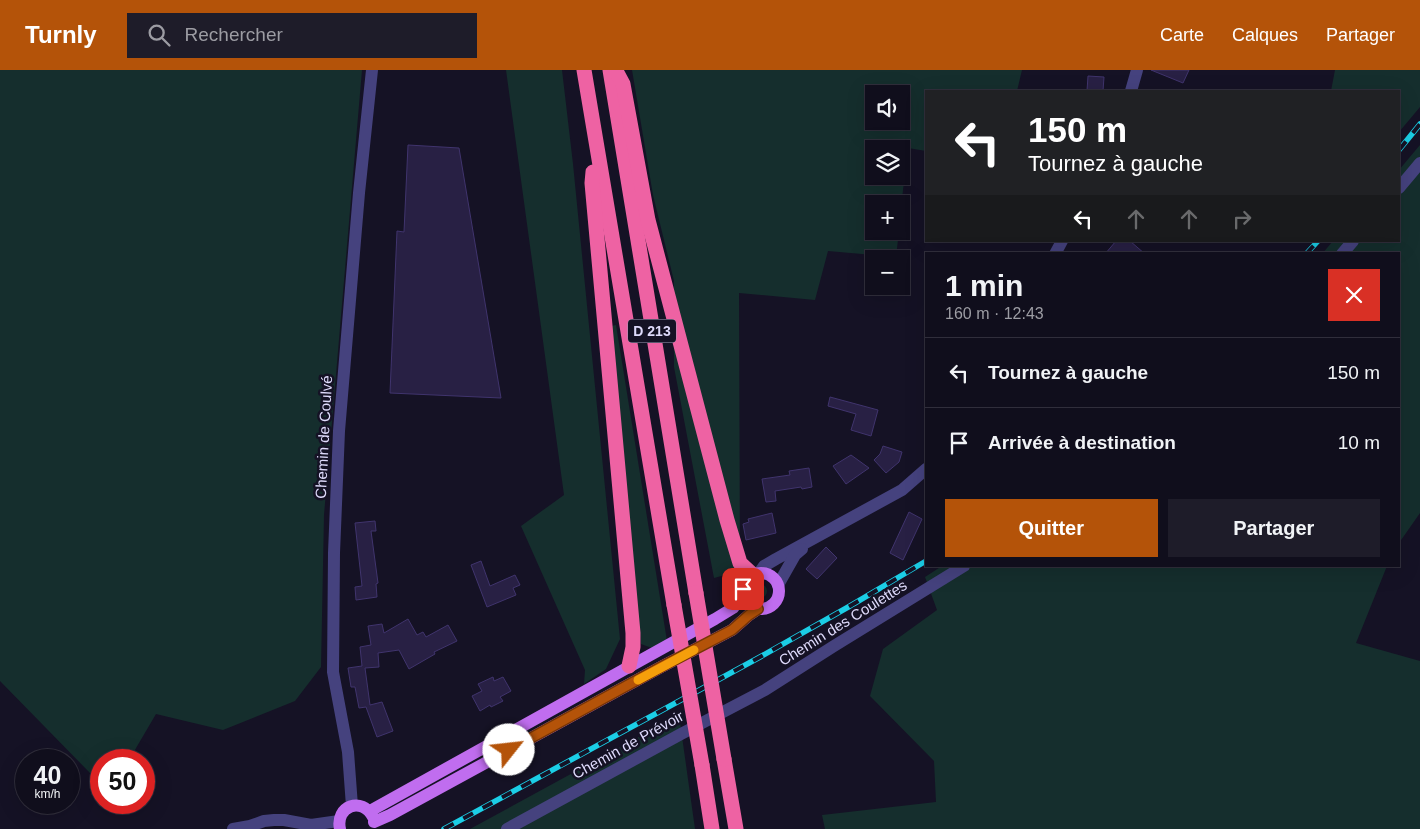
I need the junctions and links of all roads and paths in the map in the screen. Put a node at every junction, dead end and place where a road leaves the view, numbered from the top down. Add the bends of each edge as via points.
1 (372, 70) edge
2 (584, 70) edge
3 (610, 70) edge
4 (616, 70) edge
5 (1137, 70) edge
6 (1131, 90) edge
7 (597, 153) junction
8 (1420, 163) edge
9 (1400, 187) edge
10 (1352, 242) edge
11 (1344, 252) edge
12 (925, 470) edge
13 (815, 538) junction
14 (962, 567) edge
15 (756, 574) junction
16 (778, 585) junction
17 (743, 595) junction
18 (758, 609) junction
19 (629, 666) junction
20 (765, 690) joint
21 (352, 806) junction
22 (372, 821) edge
23 (340, 825) edge
24 (255, 828) edge
25 (233, 829) edge
26 (507, 829) edge
27 (712, 829) edge
28 (736, 829) edge

1 - 21 street, Chemin de Coulvé via 340,421 334,553 334,672 348,752
2 - 7 highway, D 213
3 - 28 highway, D 213, bridge
4 - 15 highway via 622,84 648,220 727,520 740,563
5 - 6 street
7 - 19 highway via 592,183 633,633
7 - 27 highway, D 213, bridge
8 - 9 street
10 - 11 street
12 - 13 street via 902,490
13 - 15 street via 770,562
13 - 16 street via 795,555
14 - 20 street, Chemin des Coulettes
15 - 16 main road via 771,576
15 - 17 main road via 744,584
16 - 18 main road via 778,595 773,604
17 - 18 main road via 749,605
17 - 19 main road via 733,608
18 - 22 main road via 732,630 390,815
19 - 22 main road
20 - 26 street, Chemin de Prévoir
21 - 22 main road via 362,806
21 - 23 main road via 343,812
23 - 24 street via 274,820 264,821
24 - 25 street

